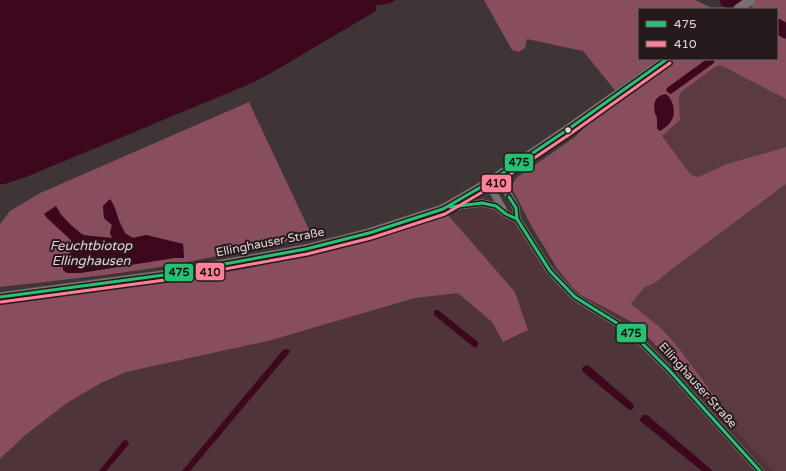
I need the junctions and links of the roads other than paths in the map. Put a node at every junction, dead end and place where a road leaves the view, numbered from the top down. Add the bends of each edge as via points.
1 (752, 0) edge
2 (740, 8) edge
3 (666, 60) edge
4 (498, 176) junction
5 (488, 183) junction
6 (446, 207) junction
7 (505, 212) junction
8 (516, 219) junction
9 (0, 296) edge
10 (760, 471) edge

1 - 2 main road
3 - 4 main road, Ellinghauser Straße
4 - 5 main road, Ellinghauser Straße
4 - 8 street, Ellinghauser Straße via 516,208
5 - 6 main road, Ellinghauser Straße
5 - 7 street, Ellinghauser Straße
6 - 7 street, Ellinghauser Straße via 482,203 496,206
6 - 9 main road, Ellinghauser Straße via 369,233 306,249 164,275
7 - 8 street, Ellinghauser Straße
8 - 10 street, Ellinghauser Straße via 550,271 575,297 628,330 642,343

